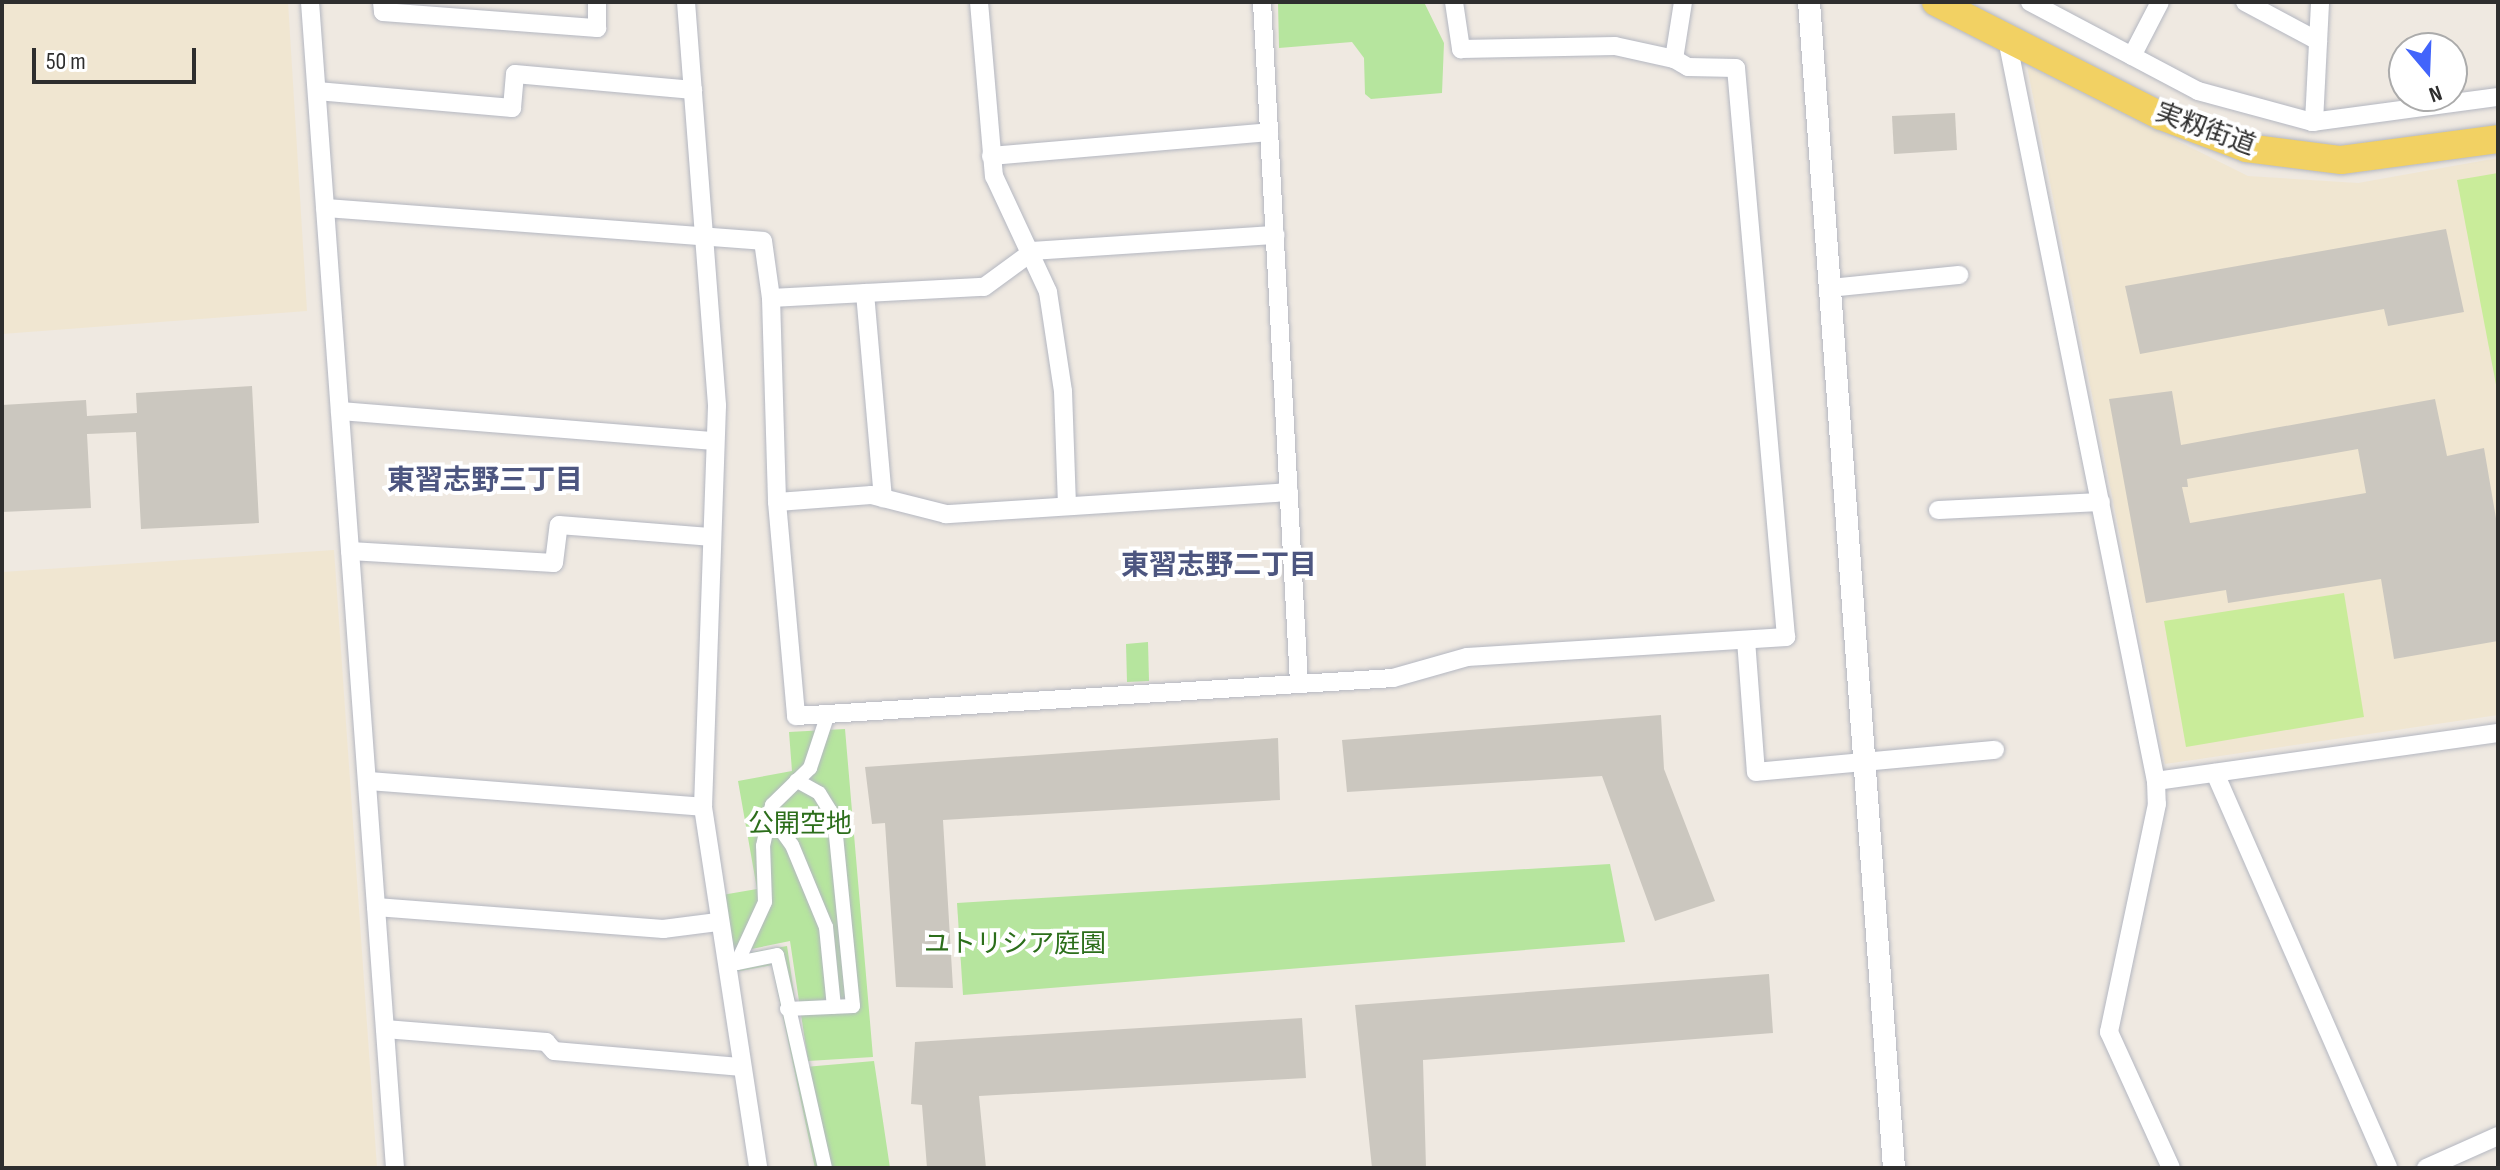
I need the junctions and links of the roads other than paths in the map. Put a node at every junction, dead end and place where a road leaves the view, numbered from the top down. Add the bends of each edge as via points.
1 (310, 2) edge
2 (382, 2) edge
3 (597, 2) edge
4 (686, 2) edge
5 (979, 2) edge
6 (1262, 2) edge
7 (1454, 2) edge
8 (1683, 2) edge
9 (1809, 2) edge
10 (1936, 2) edge
11 (2030, 2) edge
12 (2160, 2) edge
13 (2245, 2) edge
14 (2320, 2) edge
15 (2007, 39) junction
16 (2318, 41) junction
17 (2132, 56) junction
18 (1674, 59) junction
19 (693, 90) junction
20 (317, 91) junction
21 (2498, 97) edge
22 (2314, 122) junction
23 (1269, 132) junction
24 (2498, 139) edge
25 (991, 156) junction
26 (325, 208) junction
27 (1275, 235) junction
28 (705, 240) junction
29 (1033, 251) junction
30 (1959, 275) dead end
31 (1830, 288) junction
32 (865, 293) junction
33 (771, 298) junction
34 (340, 411) junction
35 (715, 441) junction
36 (1289, 492) junction
37 (883, 498) junction
38 (777, 502) junction
39 (2101, 502) junction
40 (1067, 505) junction
41 (1938, 510) dead end
42 (710, 537) junction
43 (350, 551) junction
44 (1746, 640) junction
45 (1299, 684) junction
46 (828, 714) junction
47 (2498, 733) edge
48 (1995, 750) dead end
49 (1865, 764) junction
50 (2215, 773) junction
51 (796, 780) junction
52 (368, 781) junction
53 (2156, 781) junction
54 (703, 807) junction
55 (770, 815) junction
56 (376, 907) junction
57 (718, 922) junction
58 (834, 1007) junction
59 (787, 1009) junction
60 (385, 1029) junction
61 (742, 1067) junction
62 (2498, 1136) edge
63 (2433, 1166) edge
64 (395, 1168) edge
65 (758, 1168) edge
66 (825, 1168) edge
67 (1894, 1168) edge
68 (2171, 1168) edge
69 (2388, 1168) edge

1 - 20 street
2 - 3 street via 383,12 597,28
4 - 19 street
5 - 25 street
6 - 23 street
7 - 18 street via 1461,49 1615,46
8 - 18 street
9 - 31 street
10 - 15 main road, 実籾街道
11 - 17 street
12 - 17 street
13 - 16 street
14 - 16 street
15 - 24 main road, 実籾街道 via 2161,116 2246,148 2341,160
15 - 39 street
16 - 22 street
17 - 22 street via 2198,91
18 - 44 street via 1688,67 1736,68 1786,637
19 - 20 street via 515,74 512,108
19 - 28 street
20 - 26 street
21 - 22 street
23 - 25 street
23 - 27 street
25 - 29 street via 994,176
26 - 28 street
26 - 34 street
27 - 29 street
27 - 36 street
28 - 33 street via 763,241
28 - 35 street
29 - 32 street via 984,287
29 - 40 street via 1048,292 1063,391
30 - 31 street
31 - 49 street
32 - 33 street
32 - 37 street
33 - 38 street
34 - 35 street
34 - 43 street
35 - 42 street
36 - 40 street
36 - 45 street
37 - 38 street
37 - 40 street via 946,514
38 - 46 street via 796,716
39 - 41 street
39 - 53 street
42 - 43 street via 559,525 554,563
42 - 54 street
43 - 52 street
44 - 45 street via 1467,657 1393,678
44 - 49 street via 1756,772
45 - 46 street
46 - 51 street via 810,768
47 - 50 street
48 - 49 street
49 - 67 street
50 - 53 street
50 - 69 street
51 - 55 street via 777,797
51 - 58 street via 819,793 834,817 853,1006
52 - 54 street
52 - 56 street
53 - 68 street via 2157,804 2109,1032
54 - 57 street
55 - 58 street via 792,845 826,927
55 - 59 street via 763,846 765,902 737,963 777,955
56 - 57 street via 663,929
56 - 60 street
57 - 61 street
58 - 59 street
59 - 66 street via 801,1076 807,1075
60 - 61 street via 546,1042 554,1051
60 - 64 street
61 - 65 street
62 - 63 street

